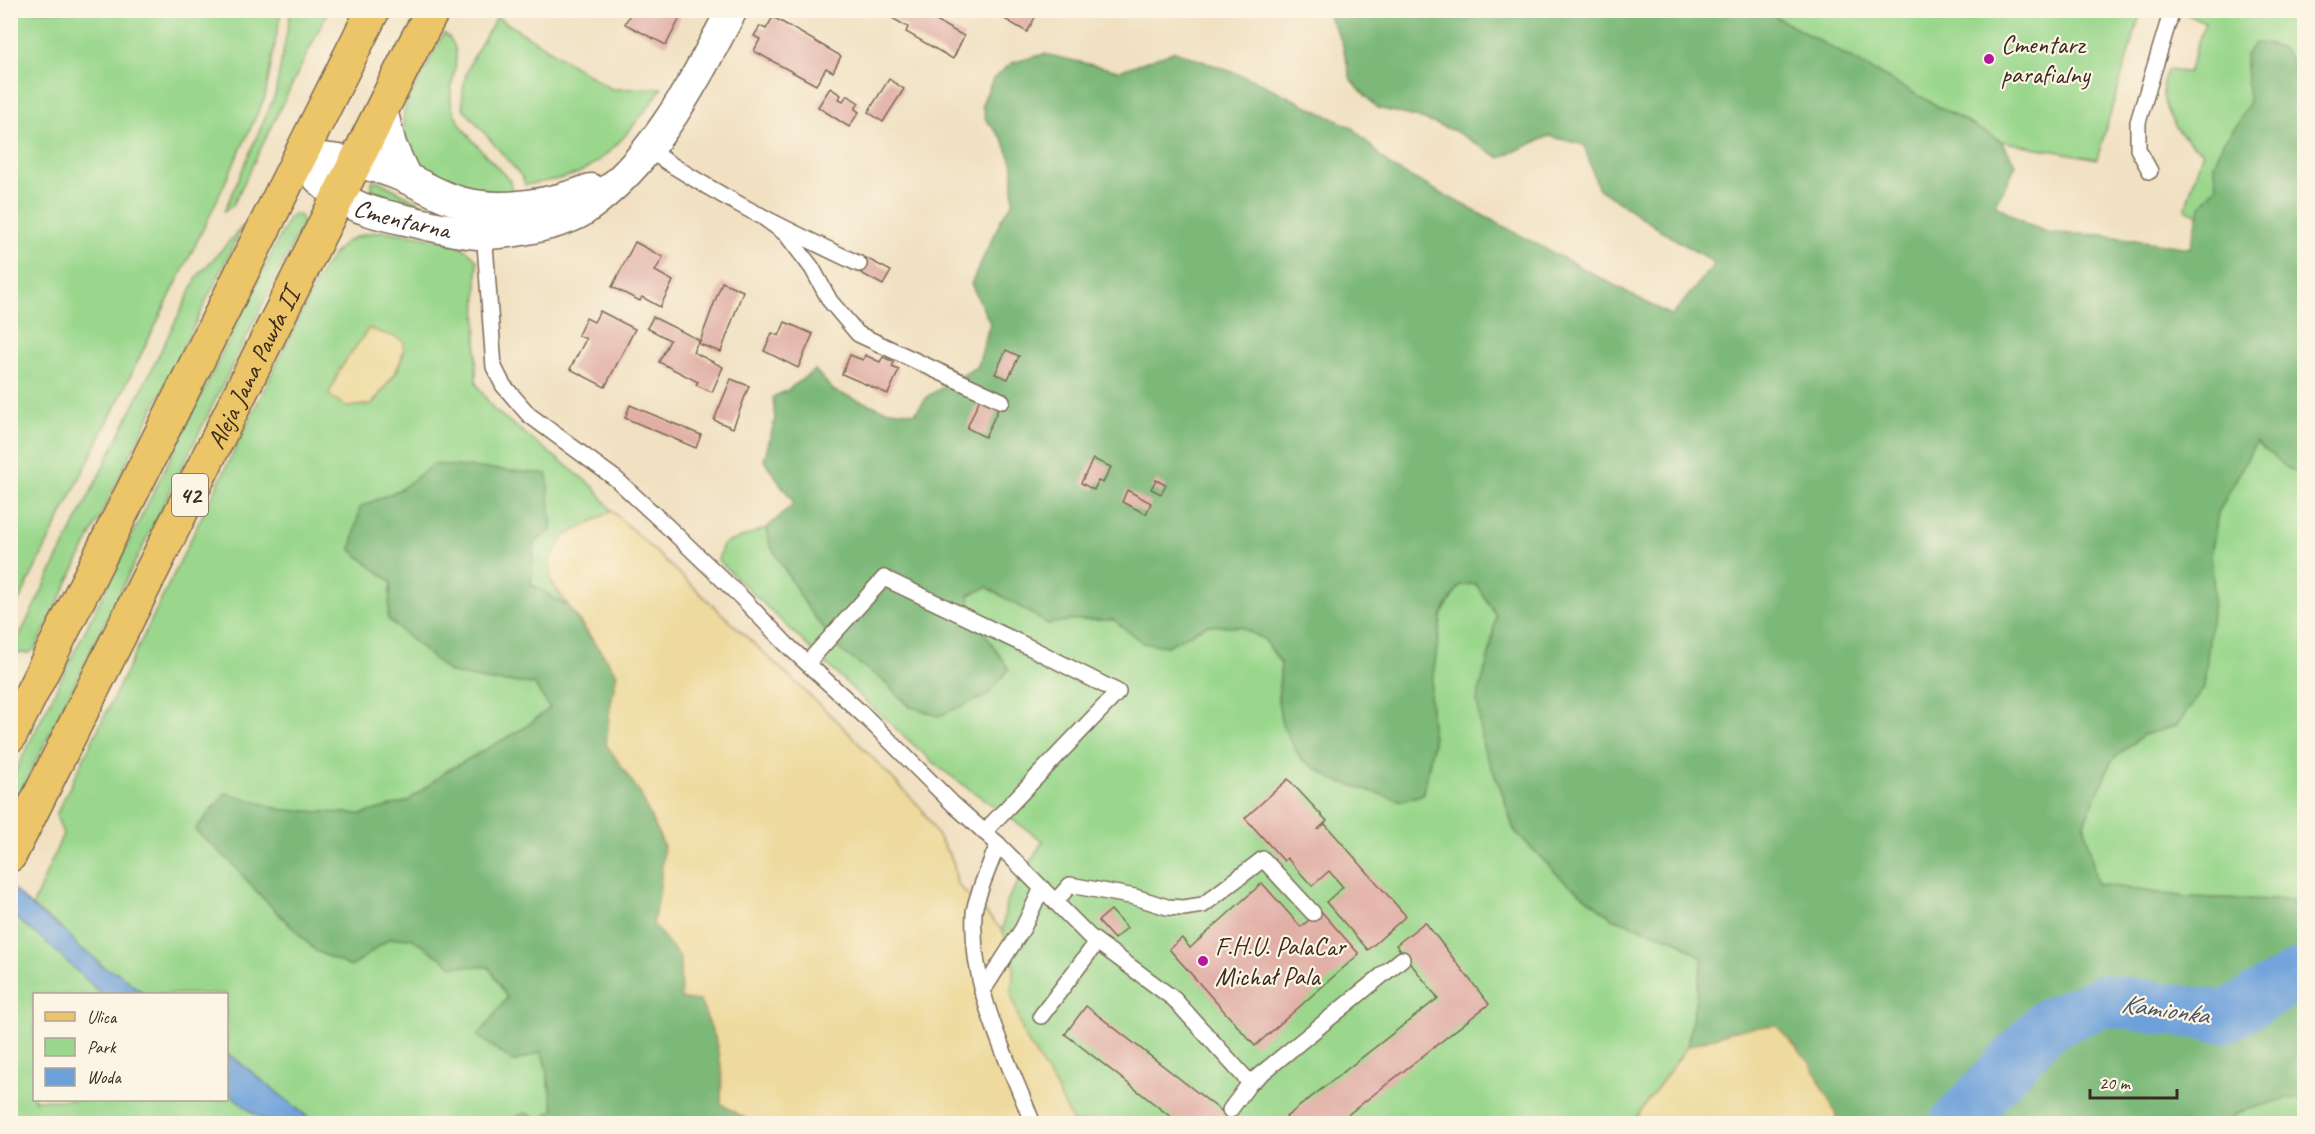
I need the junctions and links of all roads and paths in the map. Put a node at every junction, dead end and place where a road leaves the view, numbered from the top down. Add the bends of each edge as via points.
1 (433, 10) edge
2 (732, 10) edge
3 (2172, 10) edge
4 (370, 16) edge
5 (382, 110) junction
6 (649, 150) junction
7 (299, 156) junction
8 (355, 162) junction
9 (2150, 171) dead end
10 (406, 178) junction
11 (338, 196) junction
12 (760, 215) junction
13 (486, 220) junction
14 (859, 264) dead end
15 (1002, 400) dead end
16 (807, 663) junction
17 (10, 736) edge
18 (984, 832) junction
19 (998, 844) junction
20 (10, 855) edge
21 (1042, 888) junction
22 (1056, 900) junction
23 (1313, 913) dead end
24 (1097, 942) junction
25 (1402, 959) dead end
26 (982, 992) junction
27 (1041, 1016) dead end
28 (1250, 1083) junction
29 (1230, 1110) dead end
30 (1033, 1124) edge

1 - 5 main road, Aleja Jana Pawła II / 42
2 - 6 street, Cmentarna via 687,96
3 - 9 lane via 2138,122 2138,149
4 - 7 main road, Aleja Jana Pawła II / 42
5 - 8 main road, Aleja Jana Pawła II / 42
5 - 10 street, Cmentarna via 391,145
6 - 12 lane
6 - 13 street, Cmentarna via 619,179
7 - 8 street, Cmentarna
7 - 11 street, Cmentarna
7 - 17 main road, Aleja Jana Pawła II / 42
8 - 10 street, Cmentarna
8 - 11 main road, Aleja Jana Pawła II / 42
10 - 13 street, Cmentarna via 460,202
11 - 13 street, Cmentarna via 373,213 444,229
11 - 20 main road, Aleja Jana Pawła II / 42
12 - 14 lane
12 - 15 lane via 786,234 812,268 830,301 858,334
13 - 16 lane via 492,352 503,385 529,415 616,479
16 - 18 lane
16 - 18 lane via 884,578 1118,692
18 - 19 lane
19 - 21 lane
19 - 26 lane via 974,911 977,973
21 - 22 lane
21 - 26 lane via 1023,928
22 - 23 lane via 1070,885 1167,907 1203,905 1263,859
22 - 24 lane
24 - 27 lane
24 - 28 lane via 1174,999
25 - 28 lane
26 - 30 lane
28 - 29 lane

